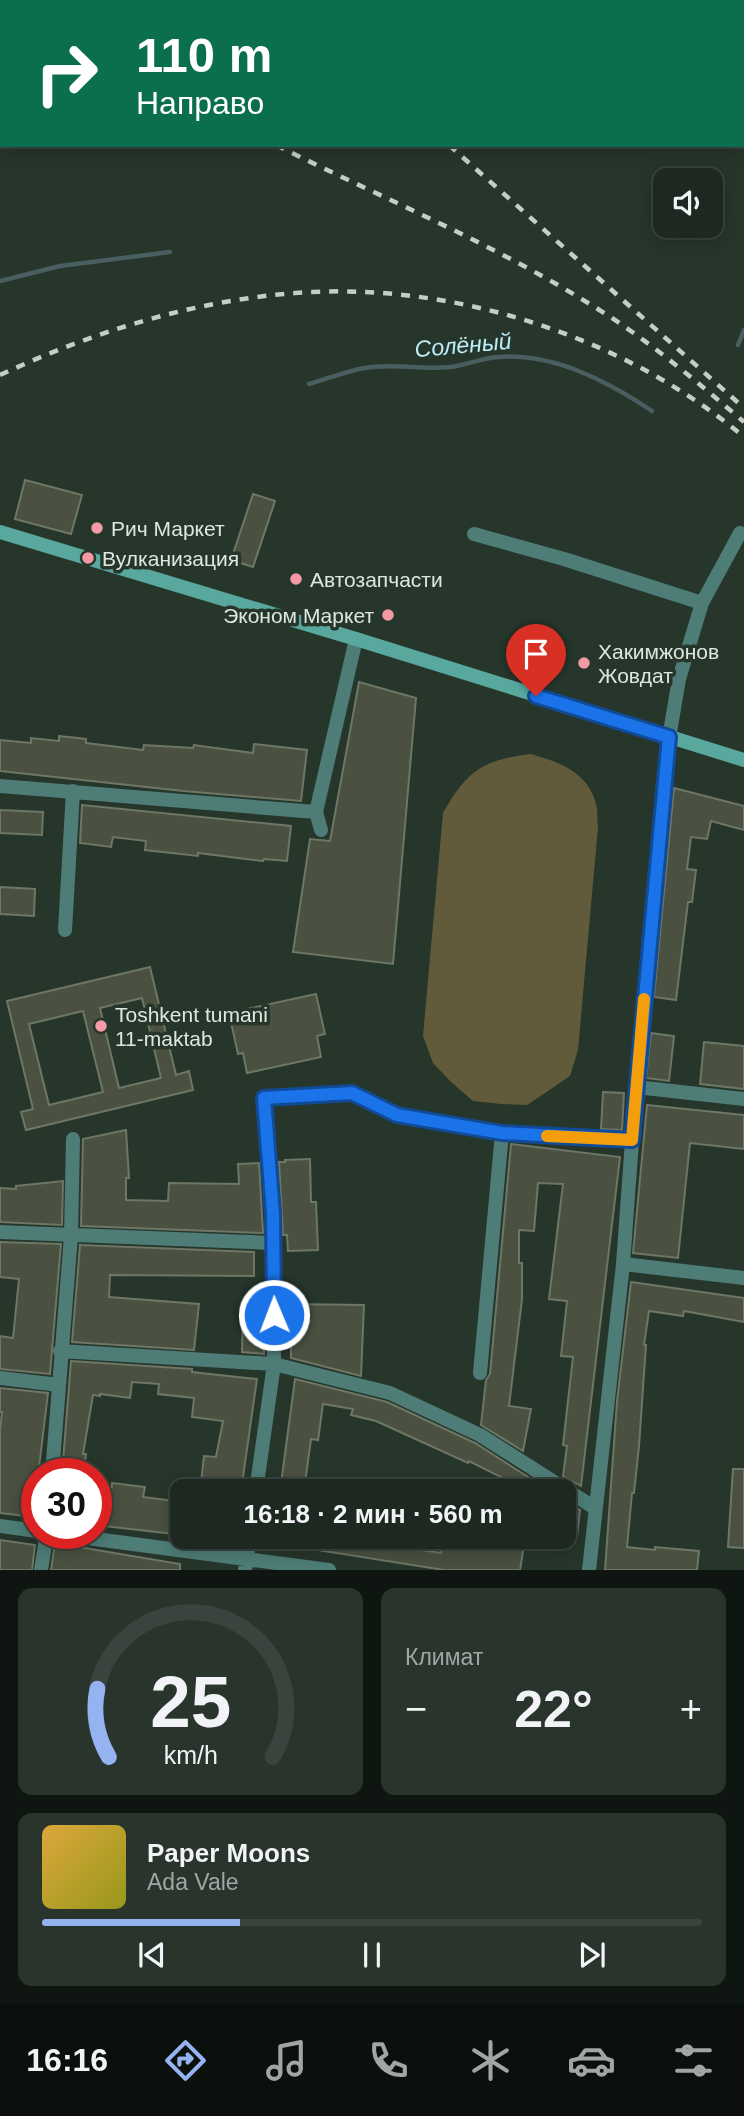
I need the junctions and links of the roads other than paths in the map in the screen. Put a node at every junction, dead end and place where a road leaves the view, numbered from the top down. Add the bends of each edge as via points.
1 (0, 532) edge
2 (740, 533) dead end
3 (474, 534) dead end
4 (702, 603) junction
5 (356, 639) junction
6 (669, 737) junction
7 (744, 760) edge
8 (0, 786) edge
9 (73, 792) junction
10 (316, 812) junction
11 (321, 830) dead end
12 (65, 930) dead end
13 (636, 1087) junction
14 (744, 1099) edge
15 (502, 1133) junction
16 (73, 1139) dead end
17 (632, 1140) junction
18 (0, 1232) edge
19 (71, 1236) junction
20 (273, 1243) junction
21 (623, 1264) junction
22 (744, 1278) edge
23 (60, 1351) junction
24 (274, 1364) junction
25 (480, 1373) dead end
26 (0, 1378) edge
27 (59, 1385) junction
28 (53, 1458) edge
29 (258, 1479) edge
30 (595, 1508) junction
31 (0, 1526) edge
32 (21, 1529) edge
33 (112, 1543) edge
34 (46, 1549) edge
35 (246, 1564) edge
36 (41, 1570) edge
37 (329, 1570) edge
38 (589, 1570) edge

1 - 5 main road
2 - 4 street
3 - 4 street
4 - 6 street via 679,679
5 - 6 main road
5 - 10 street
6 - 7 main road
6 - 13 street
8 - 9 street
9 - 10 street
9 - 12 street
10 - 11 street
13 - 14 street
13 - 17 street
15 - 17 street
15 - 20 street via 397,1115 352,1093 264,1098
15 - 25 street
16 - 19 street
17 - 21 street
18 - 19 street
19 - 20 street
19 - 23 street
20 - 24 street
21 - 22 street
21 - 30 street
23 - 24 street
23 - 27 street
24 - 29 street
24 - 30 street via 390,1393 480,1436
26 - 27 street
27 - 28 street
30 - 38 street
31 - 32 street
33 - 35 street
34 - 36 street
35 - 37 street

